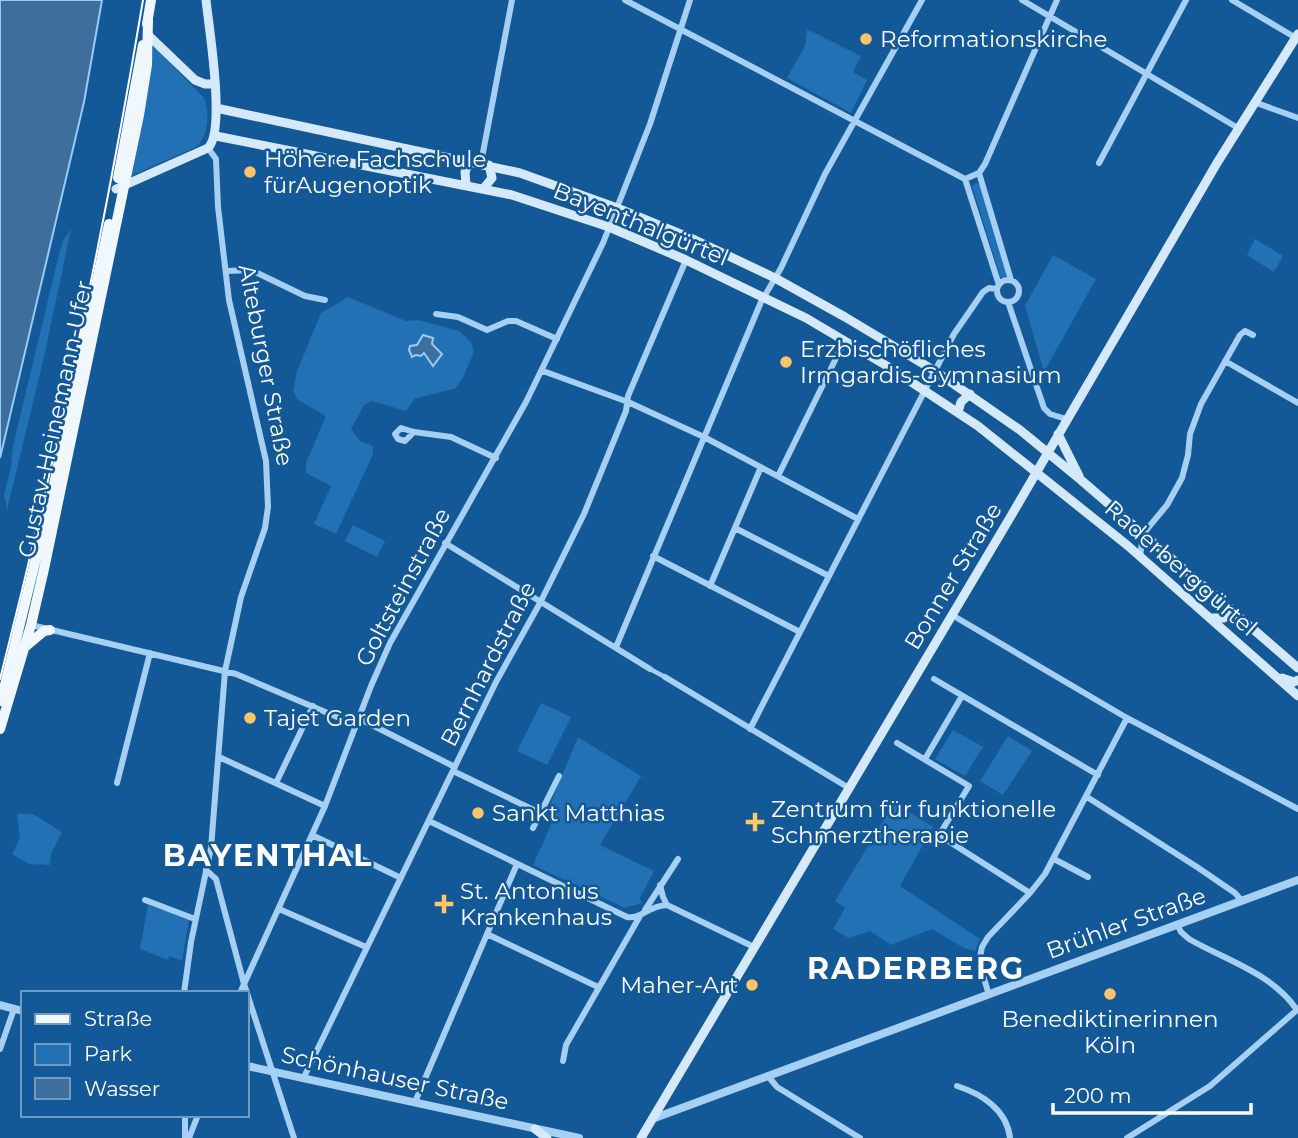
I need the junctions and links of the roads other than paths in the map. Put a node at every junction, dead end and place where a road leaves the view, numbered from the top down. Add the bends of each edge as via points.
1 (151, 0) edge
2 (206, 0) edge
3 (512, 0) edge
4 (625, 0) edge
5 (690, 0) edge
6 (922, 0) edge
7 (1022, 0) edge
8 (1056, 0) edge
9 (1186, 0) edge
10 (1232, 0) edge
11 (1049, 16) junction
12 (148, 20) junction
13 (681, 29) junction
14 (148, 35) junction
15 (1297, 36) edge
16 (1146, 74) junction
17 (215, 84) junction
18 (1254, 102) junction
19 (216, 108) junction
20 (135, 115) junction
21 (1298, 118) edge
22 (855, 121) junction
23 (1238, 128) junction
24 (216, 136) junction
25 (208, 148) junction
26 (470, 161) junction
27 (1098, 163) dead end
28 (485, 164) junction
29 (979, 173) junction
30 (965, 179) junction
31 (466, 184) junction
32 (119, 188) junction
33 (484, 188) junction
34 (617, 208) junction
35 (610, 227) junction
36 (686, 260) junction
37 (227, 271) junction
38 (775, 278) junction
39 (1011, 280) junction
40 (998, 287) junction
41 (764, 297) junction
42 (325, 300) dead end
43 (1009, 302) junction
44 (436, 314) dead end
45 (1252, 335) dead end
46 (557, 339) junction
47 (845, 340) junction
48 (1225, 362) junction
49 (542, 370) junction
50 (935, 371) junction
51 (926, 391) junction
52 (970, 394) junction
53 (628, 402) junction
54 (1298, 403) edge
55 (958, 412) junction
56 (1066, 419) junction
57 (414, 432) dead end
58 (1059, 432) junction
59 (704, 437) junction
60 (1031, 439) junction
61 (1047, 453) junction
62 (496, 458) junction
63 (761, 467) junction
64 (1037, 472) junction
65 (778, 476) junction
66 (1081, 480) junction
67 (858, 519) junction
68 (735, 528) junction
69 (1143, 534) junction
70 (445, 543) junction
71 (653, 556) junction
72 (1140, 557) junction
73 (829, 576) junction
74 (710, 586) junction
75 (540, 603) junction
76 (1230, 608) junction
77 (952, 615) junction
78 (1211, 618) junction
79 (31, 625) junction
80 (50, 629) junction
81 (800, 632) junction
82 (25, 647) junction
83 (616, 647) junction
84 (150, 653) junction
85 (1298, 668) edge
86 (650, 669) joint
87 (225, 671) junction
88 (1274, 675) junction
89 (665, 677) joint
90 (934, 679) dead end
91 (1298, 680) edge
92 (962, 696) junction
93 (1298, 696) edge
94 (0, 704) edge
95 (313, 706) junction
96 (1127, 718) junction
97 (357, 721) junction
98 (0, 729) edge
99 (750, 729) junction
100 (897, 743) dead end
101 (219, 757) junction
102 (925, 759) junction
103 (454, 769) junction
104 (1098, 775) junction
105 (559, 776) dead end
106 (117, 783) dead end
107 (276, 783) junction
108 (849, 788) junction
109 (1087, 797) junction
110 (325, 806) junction
111 (1298, 809) edge
112 (540, 813) junction
113 (429, 821) junction
114 (533, 828) dead end
115 (312, 835) junction
116 (678, 859) dead end
117 (1054, 859) junction
118 (517, 864) junction
119 (206, 870) junction
120 (1088, 877) dead end
121 (401, 878) junction
122 (1298, 880) edge
123 (660, 885) junction
124 (1030, 893) junction
125 (145, 900) dead end
126 (1242, 901) junction
127 (667, 905) junction
128 (279, 909) junction
129 (642, 914) junction
130 (195, 919) junction
131 (1177, 924) junction
132 (487, 934) junction
133 (366, 947) junction
134 (754, 947) junction
135 (244, 984) junction
136 (598, 987) junction
137 (184, 991) edge
138 (241, 991) edge
139 (246, 991) edge
140 (989, 995) junction
141 (248, 996) edge
142 (0, 1005) edge
143 (1297, 1009) edge
144 (18, 1010) edge
145 (0, 1049) edge
146 (563, 1061) dead end
147 (248, 1066) edge
148 (273, 1071) junction
149 (768, 1076) junction
150 (304, 1077) junction
151 (957, 1086) dead end
152 (415, 1102) junction
153 (185, 1117) edge
154 (197, 1117) edge
155 (652, 1119) junction
156 (535, 1129) junction
157 (187, 1138) edge
158 (294, 1138) edge
159 (547, 1138) edge
160 (579, 1138) edge
161 (641, 1138) edge
162 (860, 1138) edge
163 (1010, 1138) edge
164 (1127, 1138) edge

1 - 12 main road
2 - 17 main road
3 - 28 street
4 - 13 street
5 - 13 street, Goltsteinstraße
6 - 22 street
7 - 11 street
8 - 11 street
9 - 16 street
10 - 15 street
11 - 16 street
11 - 29 street
12 - 14 main road
12 - 20 main road
13 - 22 street
13 - 34 street, Goltsteinstraße
14 - 17 main road via 195,80
14 - 20 main road via 148,65
15 - 18 main road, Bonner Straße
16 - 23 street
16 - 27 street
17 - 19 main road
18 - 21 street
18 - 23 main road, Bonner Straße
19 - 24 main road
19 - 26 main road, Bayenthalgürtel
20 - 32 main road, Gustav-Heinemann-Ufer
22 - 30 street
22 - 38 street
23 - 56 main road, Bonner Straße
24 - 25 main road
24 - 31 main road, Bayenthalgürtel
25 - 32 main road
25 - 37 street, Alteburger Straße via 216,159
26 - 28 main road, Bayenthalgürtel
26 - 31 main road
28 - 33 main road via 492,178
28 - 34 main road, Bayenthalgürtel
29 - 30 street
29 - 39 street
30 - 40 street
31 - 33 main road, Bayenthalgürtel
32 - 79 main road, Gustav-Heinemann-Ufer
32 - 94 main road, Gustav-Heinemann-Ufer
33 - 35 main road, Bayenthalgürtel
34 - 35 street, Goltsteinstraße
34 - 38 main road, Bayenthalgürtel
35 - 36 main road, Bayenthalgürtel
35 - 46 street, Goltsteinstraße
36 - 41 main road, Bayenthalgürtel
36 - 53 street, Bernhardstraße
37 - 42 street via 251,270 305,296
37 - 87 street, Alteburger Straße via 229,300 266,461 268,507
38 - 41 street
38 - 50 main road, Bayenthalgürtel
39 - 40 street
39 - 43 street via 1019,290
40 - 43 street via 1000,298
40 - 50 street via 983,292
41 - 47 main road, Bayenthalgürtel
41 - 59 street
43 - 56 street via 1046,412
44 - 46 street via 458,317 487,330 516,321
45 - 48 street via 1245,331 1240,335
46 - 49 street, Goltsteinstraße
47 - 51 main road, Bayenthalgürtel
47 - 65 street
48 - 54 street
48 - 69 street via 1195,418 1182,478 1167,506
49 - 53 street
49 - 62 street, Goltsteinstraße
50 - 51 street
50 - 52 main road, Bayenthalgürtel
51 - 55 main road, Bayenthalgürtel
51 - 67 street
52 - 55 main road
52 - 60 main road, Bayenthalgürtel
53 - 59 street
53 - 75 street, Bernhardstraße via 584,514
55 - 64 main road, Bayenthalgürtel
56 - 58 main road, Bonner Straße
57 - 62 street via 451,436
58 - 60 main road via 1047,439
58 - 61 main road, Bonner Straße
58 - 66 main road
59 - 63 street
59 - 71 street
60 - 61 main road, Bayenthalgürtel
61 - 64 main road, Bonner Straße
61 - 66 main road, Raderberggürtel
62 - 70 street, Goltsteinstraße
63 - 65 street
63 - 68 street
64 - 72 main road, Raderberggürtel
64 - 77 main road, Bonner Straße
65 - 67 street
66 - 69 main road, Raderberggürtel
67 - 73 street
68 - 73 street
68 - 74 street
69 - 72 street
69 - 76 main road, Raderberggürtel
70 - 75 street
70 - 97 street, Goltsteinstraße via 390,643
71 - 74 street
71 - 83 street
72 - 78 main road, Raderberggürtel
73 - 81 street
74 - 81 street
75 - 83 street
75 - 103 street, Bernhardstraße
76 - 78 main road via 1224,618
76 - 85 main road, Raderberggürtel
77 - 96 street
77 - 108 main road, Bonner Straße
78 - 88 main road, Raderberggürtel
79 - 80 street
79 - 82 main road, Gustav-Heinemann-Ufer
80 - 82 main road
80 - 84 street
81 - 99 street
82 - 98 main road, Gustav-Heinemann-Ufer
83 - 86 street
84 - 87 street
84 - 106 street
86 - 89 street
87 - 95 street
87 - 101 street, Alteburger Straße
88 - 91 main road
88 - 93 main road, Raderberggürtel
89 - 99 street
90 - 92 street, Bonner Straße
92 - 102 street
92 - 104 street, Bonner Straße
95 - 97 street
95 - 107 street
96 - 104 street
96 - 111 street
97 - 103 street
97 - 110 street, Goltsteinstraße
99 - 108 street
100 - 102 street
101 - 107 street
101 - 119 street, Alteburger Straße
102 - 124 street via 970,786 941,834
103 - 112 street
103 - 113 street, Bernhardstraße
104 - 109 street
105 - 112 street
107 - 110 street
108 - 134 main road, Bonner Straße
109 - 117 street
109 - 126 street
110 - 115 street, Goltsteinstraße
112 - 114 street
113 - 118 street
113 - 121 street, Bernhardstraße
115 - 121 street
115 - 128 street, Goltsteinstraße
116 - 123 street
117 - 120 street
117 - 124 street
118 - 129 street via 626,917
118 - 132 street
119 - 130 street, Alteburger Straße
119 - 135 street via 216,879
121 - 133 street, Bernhardstraße
122 - 126 street, Brühler Straße
123 - 127 street
123 - 129 street
124 - 140 street via 982,947 979,962
125 - 130 street
126 - 131 street, Brühler Straße
127 - 129 street via 653,906
127 - 134 street
128 - 133 street
128 - 135 street, Goltsteinstraße
129 - 136 street
130 - 137 street, Alteburger Straße
131 - 140 street, Brühler Straße
131 - 143 street via 1189,939 1251,970
132 - 136 street
132 - 152 street
133 - 150 street, Bernhardstraße
134 - 155 main road, Bonner Straße
135 - 138 street, Goltsteinstraße
135 - 139 street
136 - 146 street via 566,1045
140 - 149 street, Brühler Straße
141 - 148 street
142 - 144 street
143 - 164 street via 1210,1086
144 - 145 street
147 - 148 street, Schönhauser Straße
148 - 150 street, Schönhauser Straße
148 - 158 street
149 - 155 street, Brühler Straße
149 - 162 street via 777,1087
150 - 152 street, Schönhauser Straße
151 - 163 street via 980,1094 995,1108 1008,1125
152 - 156 street, Schönhauser Straße
153 - 157 street
154 - 157 street
155 - 161 main road, Bonner Straße
156 - 159 main road, Schönhauser Straße
156 - 160 street, Schönhauser Straße

